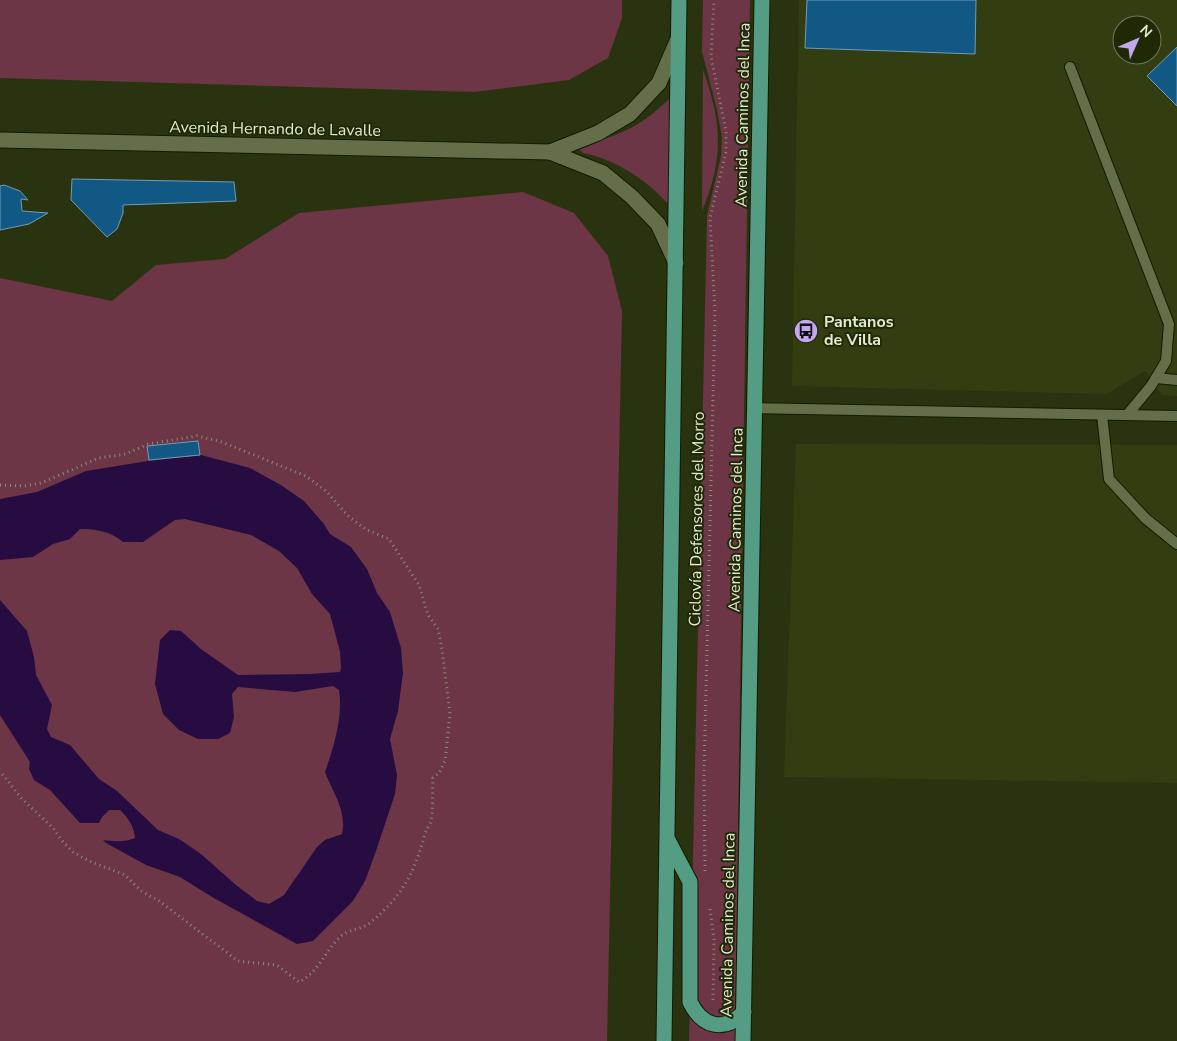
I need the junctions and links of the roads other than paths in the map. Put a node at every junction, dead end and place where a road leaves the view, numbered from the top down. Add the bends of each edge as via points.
1 (679, 0) edge
2 (762, 0) edge
3 (678, 39) junction
4 (1070, 67) dead end
5 (0, 140) edge
6 (550, 152) junction
7 (676, 263) junction
8 (1156, 378) junction
9 (1177, 380) edge
10 (755, 408) junction
11 (1102, 415) junction
12 (1127, 415) junction
13 (1177, 416) edge
14 (1177, 544) edge
15 (667, 839) junction
16 (744, 1012) junction
17 (664, 1041) edge
18 (743, 1041) edge

1 - 3 main road
2 - 10 main road, Avenida Caminos del Inca
3 - 6 street, Avenida Hernando de Lavalle via 659,83 630,114 598,133
3 - 7 main road
4 - 8 lane via 1169,324 1166,361
5 - 6 street, Avenida Hernando de Lavalle
6 - 7 street, Avenida Hernando de Lavalle via 603,173 632,196 658,224
7 - 15 main road
8 - 9 lane
8 - 12 lane
10 - 11 lane
10 - 16 main road, Avenida Caminos del Inca
11 - 12 lane
11 - 14 lane via 1109,480 1145,518
12 - 13 lane
15 - 16 main road via 690,882 690,1002 694,1012 713,1024 725,1024
15 - 17 main road
16 - 18 main road, Avenida Caminos del Inca

